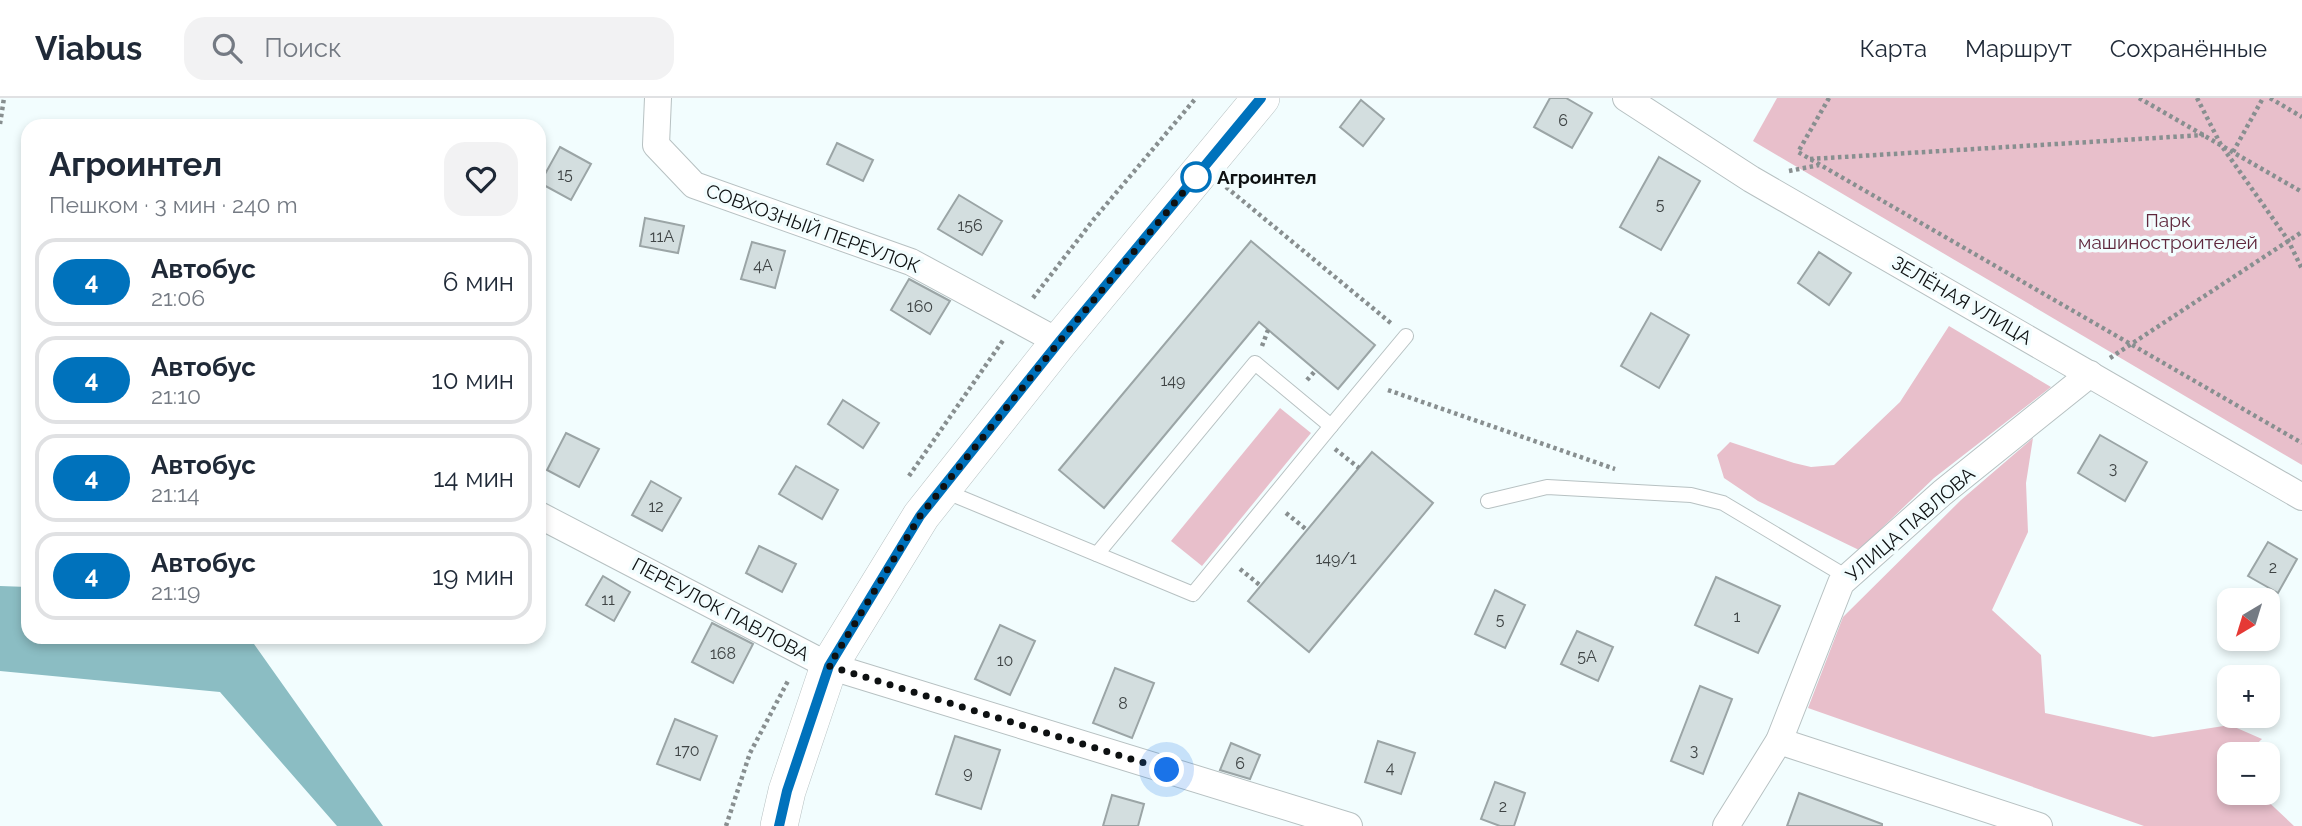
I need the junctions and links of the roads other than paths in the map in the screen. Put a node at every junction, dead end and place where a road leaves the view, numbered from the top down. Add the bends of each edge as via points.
1 (658, 98) edge
2 (1261, 98) edge
3 (1626, 98) edge
4 (1406, 336) road end
5 (1059, 342) junction
6 (2090, 374) junction
7 (1327, 432) junction
8 (941, 489) junction
9 (2302, 497) edge
10 (1488, 501) dead end
11 (546, 519) edge
12 (1097, 554) junction
13 (1847, 577) junction
14 (829, 666) junction
15 (1779, 741) junction
16 (779, 826) edge
17 (1349, 826) edge
18 (1726, 826) edge
19 (2039, 826) edge

1 - 5 street, СОВХОЗНЫЙ ПЕРЕУЛОК via 656,145 694,185 912,262
2 - 5 street
3 - 6 street, ЗЕЛЁНАЯ УЛИЦА via 1751,179
4 - 7 lane
5 - 8 street
6 - 9 street, ЗЕЛЁНАЯ УЛИЦА
6 - 13 street, УЛИЦА ПАВЛОВА via 1942,493
7 - 12 lane via 1193,594
7 - 12 lane via 1255,363
8 - 12 lane
8 - 14 street
10 - 13 lane via 1547,487 1691,495 1723,503
11 - 14 street, ПЕРЕУЛОК ПАВЛОВА
13 - 15 street, УЛИЦА ПАВЛОВА
14 - 16 street
14 - 17 street, ПЕРЕУЛОК ПАВЛОВА
15 - 18 street, УЛИЦА ПАВЛОВА
15 - 19 street

